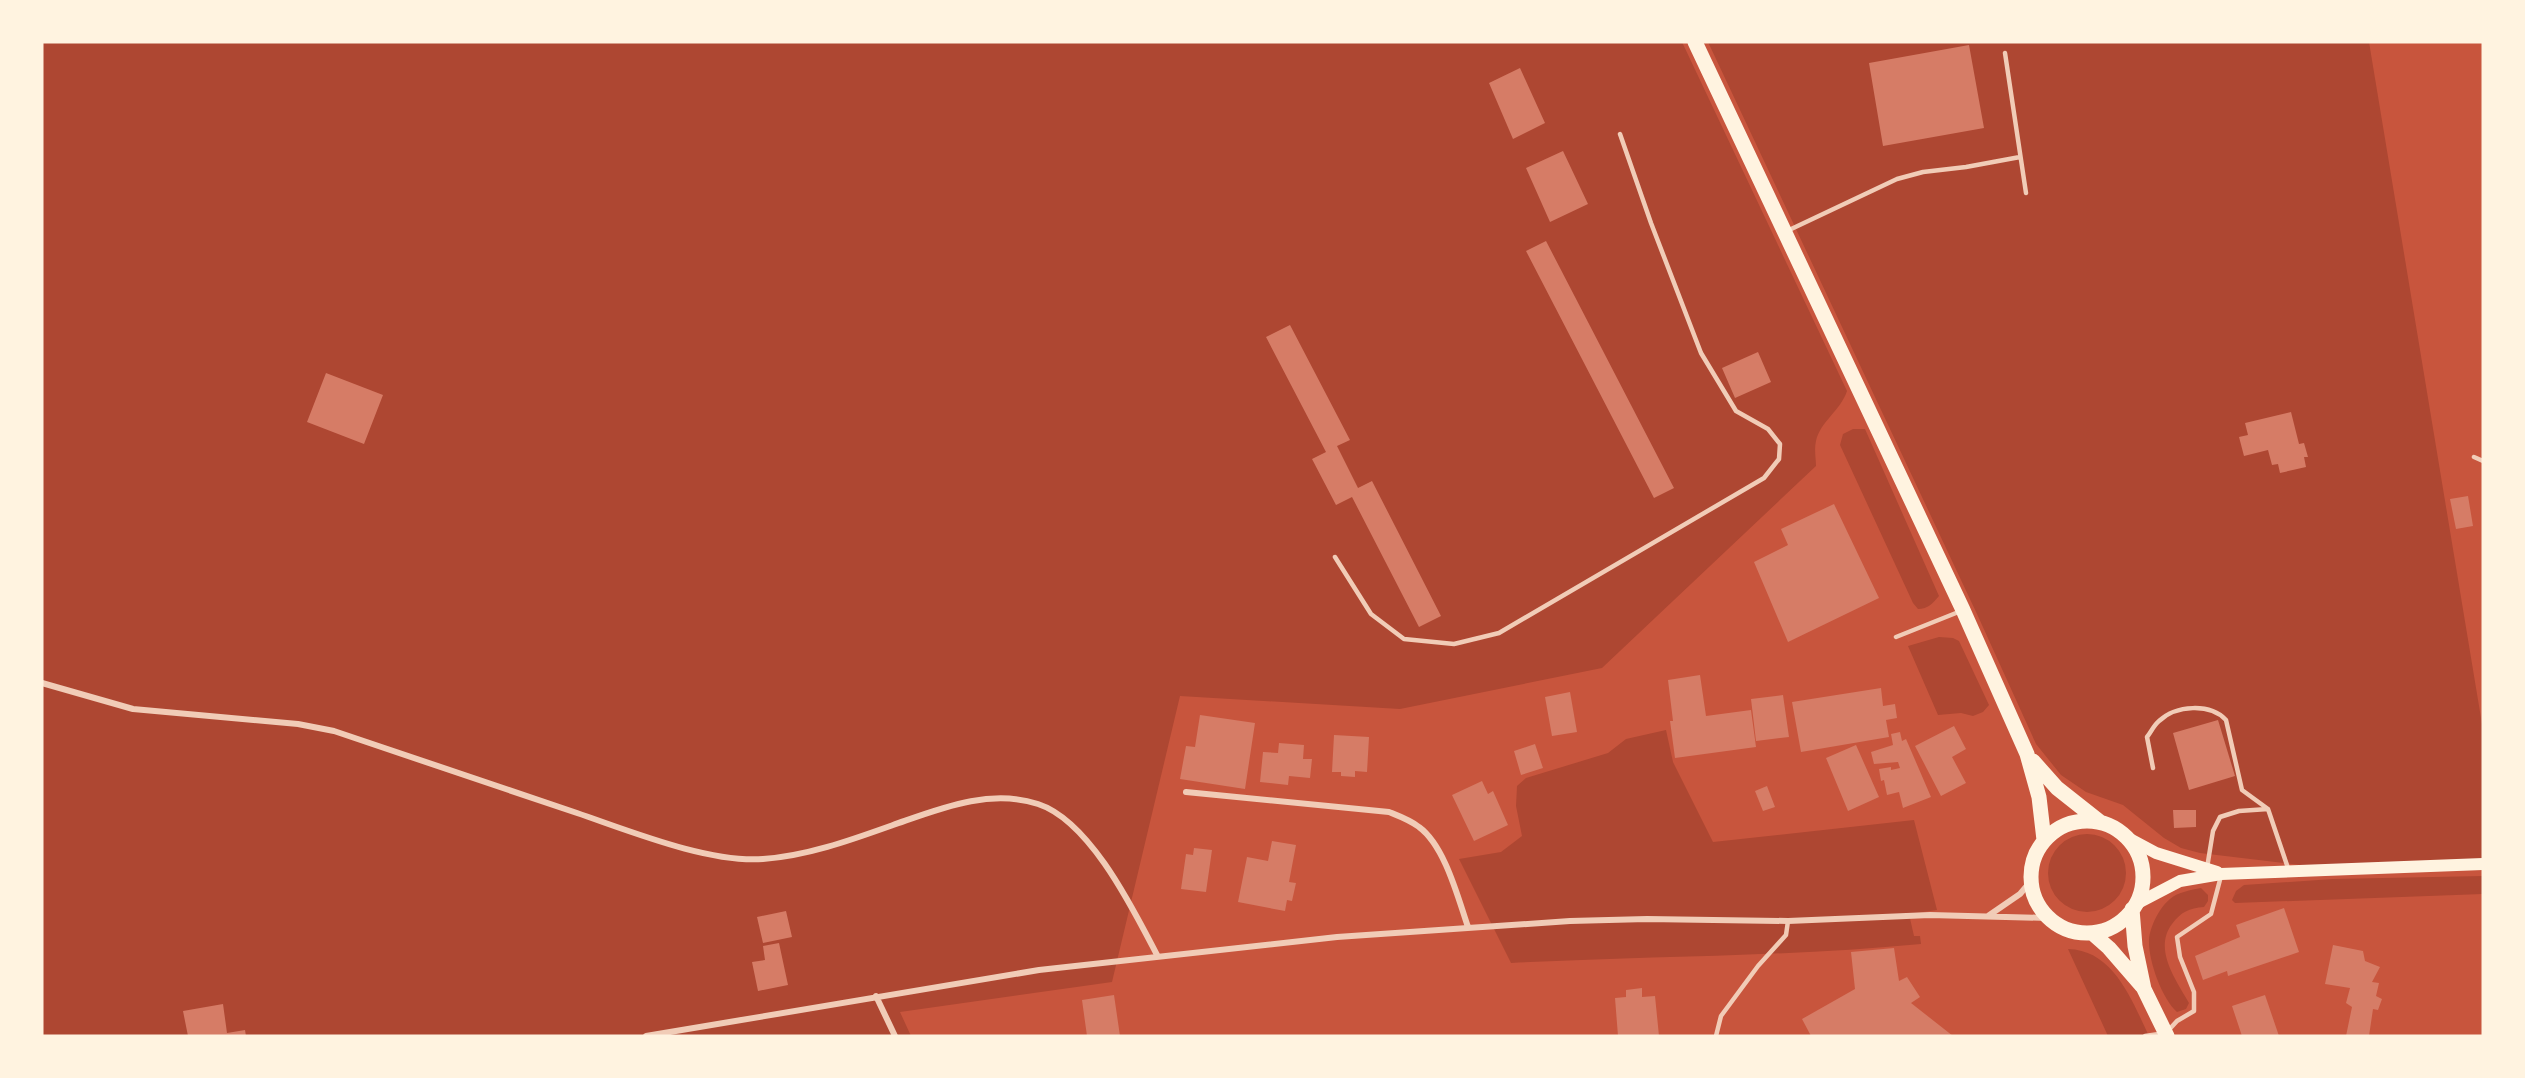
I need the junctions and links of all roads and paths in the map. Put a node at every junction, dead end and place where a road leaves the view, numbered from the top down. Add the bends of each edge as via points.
1 (1695, 42) edge
2 (2005, 53) dead end
3 (1620, 134) dead end
4 (2020, 157) junction
5 (2026, 193) dead end
6 (1785, 232) junction
7 (2474, 457) dead end
8 (2483, 461) edge
9 (1335, 557) dead end
10 (1964, 610) junction
11 (1896, 637) dead end
12 (42, 683) edge
13 (2027, 754) junction
14 (2153, 768) dead end
15 (1186, 792) dead end
16 (2268, 809) junction
17 (2100, 822) junction
18 (2128, 838) junction
19 (2044, 840) junction
20 (2483, 864) edge
21 (2206, 869) junction
22 (2289, 871) junction
23 (2221, 874) junction
24 (2031, 882) junction
25 (2134, 907) junction
26 (1987, 916) junction
27 (2048, 918) junction
28 (1788, 921) junction
29 (1468, 927) junction
30 (2092, 933) junction
31 (1157, 955) junction
32 (2144, 989) junction
33 (876, 996) junction
34 (2167, 1034) edge
35 (646, 1036) edge
36 (895, 1036) edge
37 (1716, 1036) edge
38 (2145, 1036) edge

1 - 6 main road
2 - 4 lane
3 - 9 lane via 1701,353 1736,411 1768,429 1780,444 1779,459 1764,478 1499,633 1454,644 1404,639 1371,614
4 - 5 lane
4 - 6 lane via 1896,179
6 - 10 main road
7 - 8 lane
10 - 11 lane
10 - 13 main road
12 - 31 street via 133,709 298,724 334,731 639,834 691,850 735,857 792,855 965,802 1021,799 1055,813 1085,841 1125,896
13 - 17 main road via 2058,788
13 - 19 main road via 2039,797
14 - 16 lane via 2147,737 2159,721 2181,710 2204,707 2226,720 2242,790
15 - 29 street via 1389,812 1406,819 1431,840
16 - 21 lane via 2220,817 2213,831
16 - 22 lane
17 - 18 main road
17 - 19 main road via 2070,823
18 - 21 main road via 2156,854
18 - 25 main road via 2138,852 2143,870 2142,887
19 - 24 main road via 2031,867
20 - 22 main road
21 - 23 main road
22 - 23 main road
23 - 25 main road via 2180,881
23 - 34 lane via 2211,914 2177,937 2180,957 2194,992 2194,1011 2177,1021
24 - 26 street
24 - 27 main road
25 - 30 main road via 2110,928
25 - 32 main road via 2135,946
26 - 27 street
26 - 28 street
27 - 30 main road via 2061,927
28 - 29 street via 1647,919
28 - 37 lane via 1786,935 1721,1016
29 - 31 street
30 - 32 main road
31 - 33 street
32 - 34 main road
33 - 35 street
33 - 36 street
34 - 38 lane

